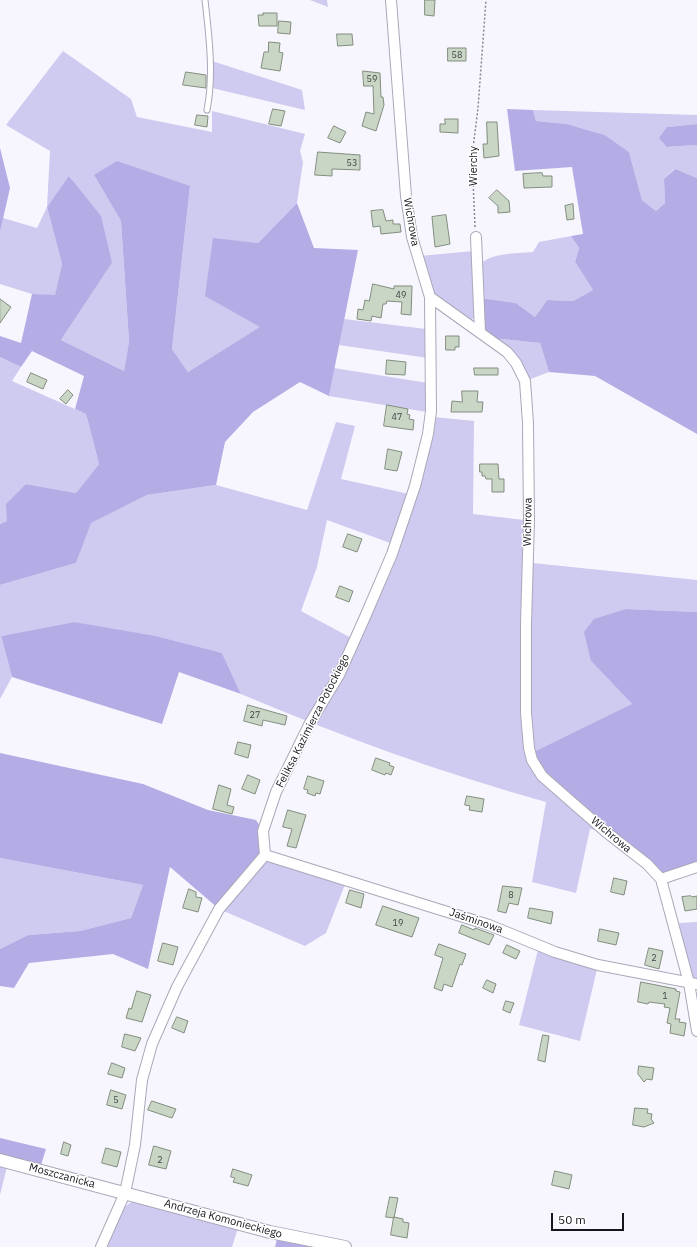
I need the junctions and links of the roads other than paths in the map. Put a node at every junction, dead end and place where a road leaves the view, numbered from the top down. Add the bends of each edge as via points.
1 (205, 0) edge
2 (391, 0) edge
3 (207, 110) dead end
4 (476, 236) road end
5 (430, 297) junction
6 (480, 332) junction
7 (265, 854) junction
8 (697, 867) edge
9 (661, 879) junction
10 (693, 983) edge
11 (697, 1032) edge
12 (0, 1160) edge
13 (125, 1193) junction
14 (102, 1247) edge
15 (345, 1247) edge

1 - 3 lane via 210,86
2 - 5 street, Wichrowa via 406,196 412,238
4 - 6 street
5 - 6 street, Wichrowa
5 - 7 street, Feliksa Kazimierza Potockiego via 431,411 415,486 392,554 365,617 338,675 310,723 276,792 263,831
6 - 9 street, Wichrowa via 507,352 525,381 529,505 526,713 532,760 542,776 647,864
7 - 10 street, Jaśminowa via 489,925 598,965
7 - 13 street via 219,909 177,987 152,1044 142,1080 135,1145
8 - 9 street
9 - 10 street, Wichrowa
10 - 11 street, Wichrowa
12 - 13 street, Moszczanicka
13 - 14 street
13 - 15 street, Andrzeja Komonieckiego via 270,1232

